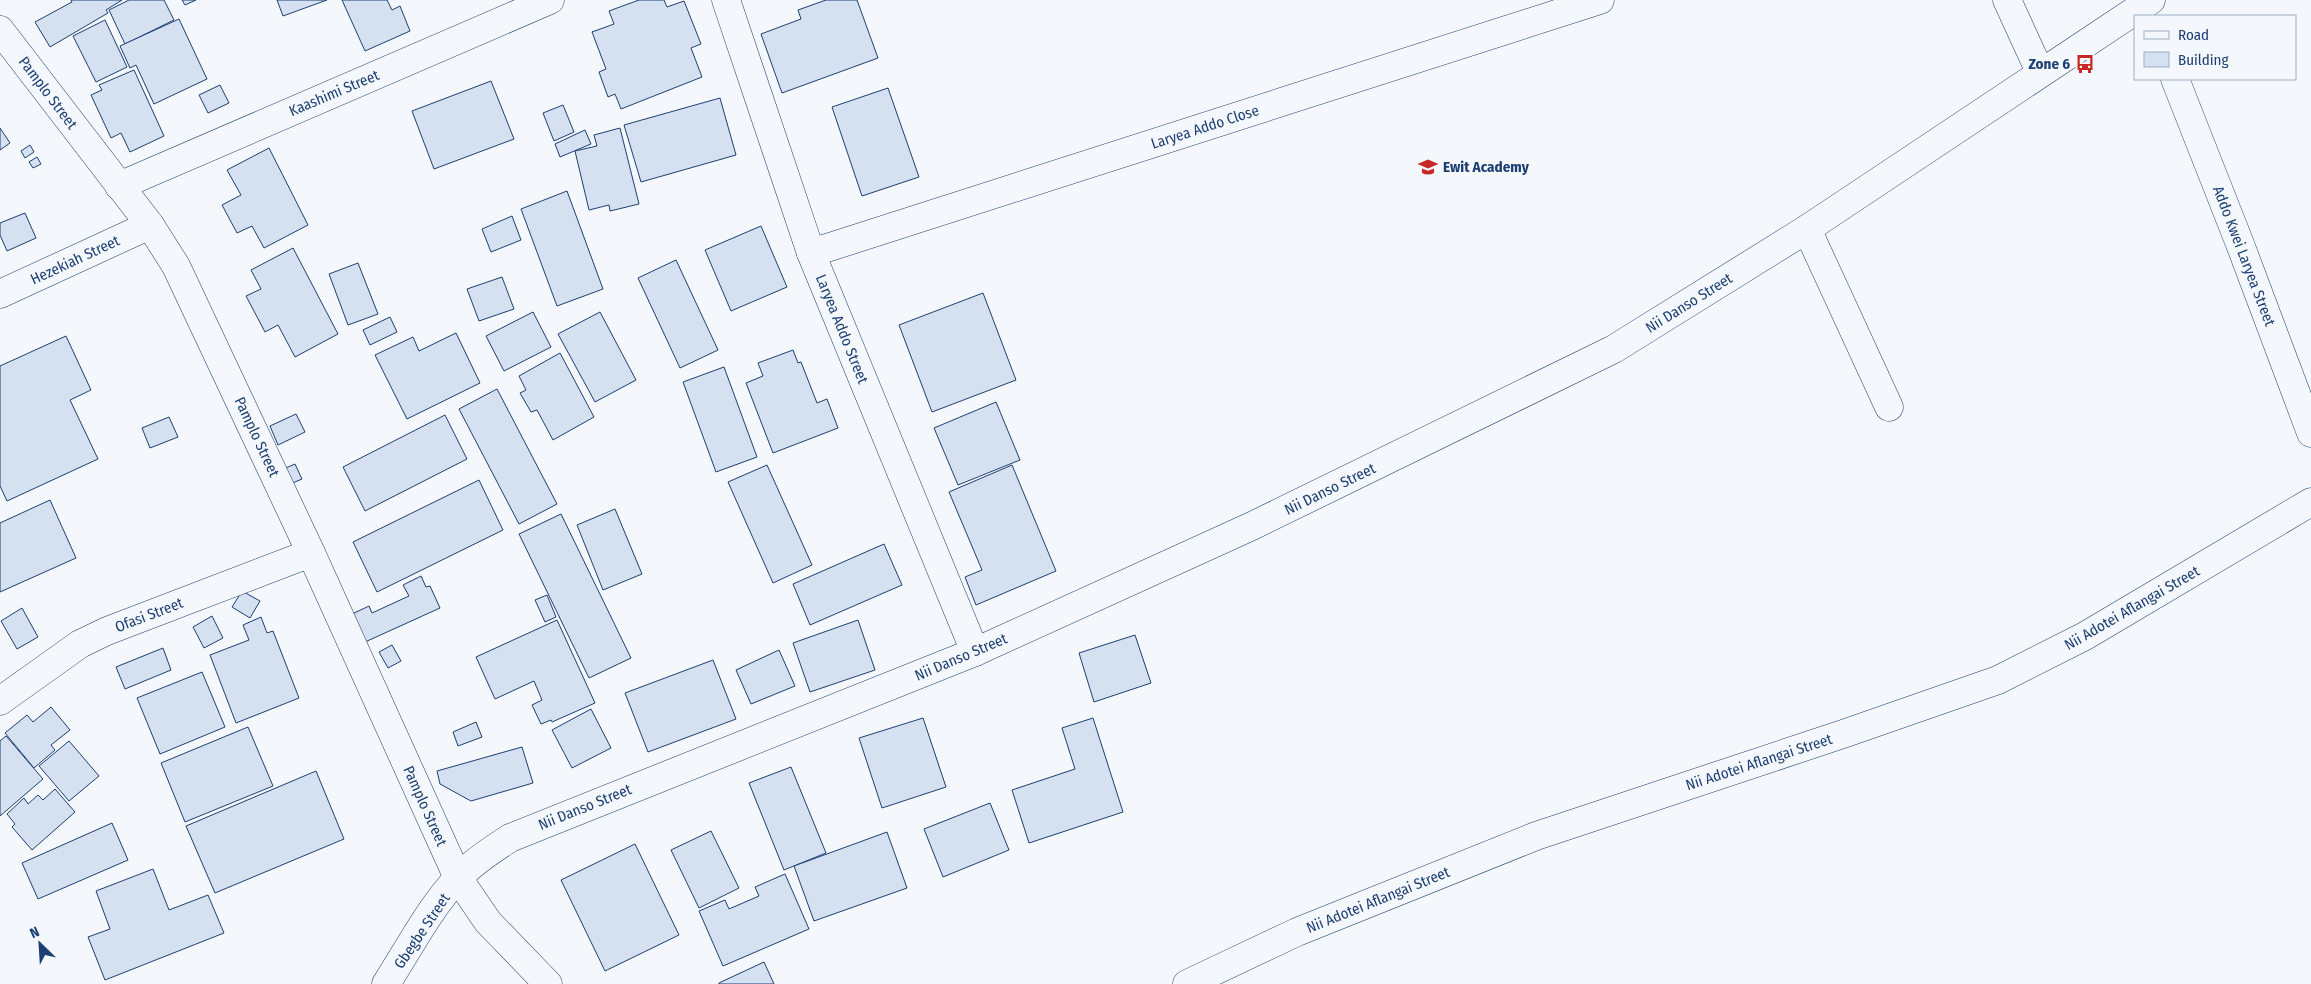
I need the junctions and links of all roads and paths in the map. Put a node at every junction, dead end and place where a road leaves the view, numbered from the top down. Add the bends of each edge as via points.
1 (550, 0) edge
2 (726, 0) edge
3 (1600, 0) edge
4 (2007, 0) edge
5 (2149, 7) edge
6 (2136, 15) edge
7 (2134, 16) edge
8 (0, 30) edge
9 (2040, 72) junction
10 (2175, 80) edge
11 (119, 186) junction
12 (150, 225) junction
13 (1807, 230) junction
14 (811, 253) junction
15 (0, 294) edge
16 (1889, 407) dead end
17 (2311, 433) edge
18 (2311, 502) edge
19 (312, 553) junction
20 (975, 652) junction
21 (0, 702) edge
22 (458, 878) junction
23 (386, 984) edge
24 (548, 984) edge
25 (1187, 984) edge

1 - 11 street, Kaashimi Street
2 - 14 street, Laryea Addo Street
3 - 14 street, Laryea Addo Close
4 - 9 street
5 - 6 street, Nii Danso Street
7 - 9 street, Nii Danso Street
8 - 11 street, Pamplo Street
9 - 13 street, Nii Danso Street
10 - 17 street, Addo Kwei Laryea Street
11 - 12 street, Pamplo Street
12 - 15 street, Hezekiah Street
12 - 19 street, Pamplo Street via 176,266
13 - 16 street
13 - 20 street, Nii Danso Street via 1614,349 1252,526
14 - 20 street, Laryea Addo Street
18 - 25 street, Nii Adotei Aflangai Street via 2085,636 1998,680 1536,836 1297,932
19 - 21 street, Ofasi Street via 80,644
19 - 22 street, Pamplo Street
20 - 22 street, Nii Danso Street via 544,823 510,838
22 - 23 street, Gbegbe Street
22 - 24 street, Pamplo Street via 488,922

